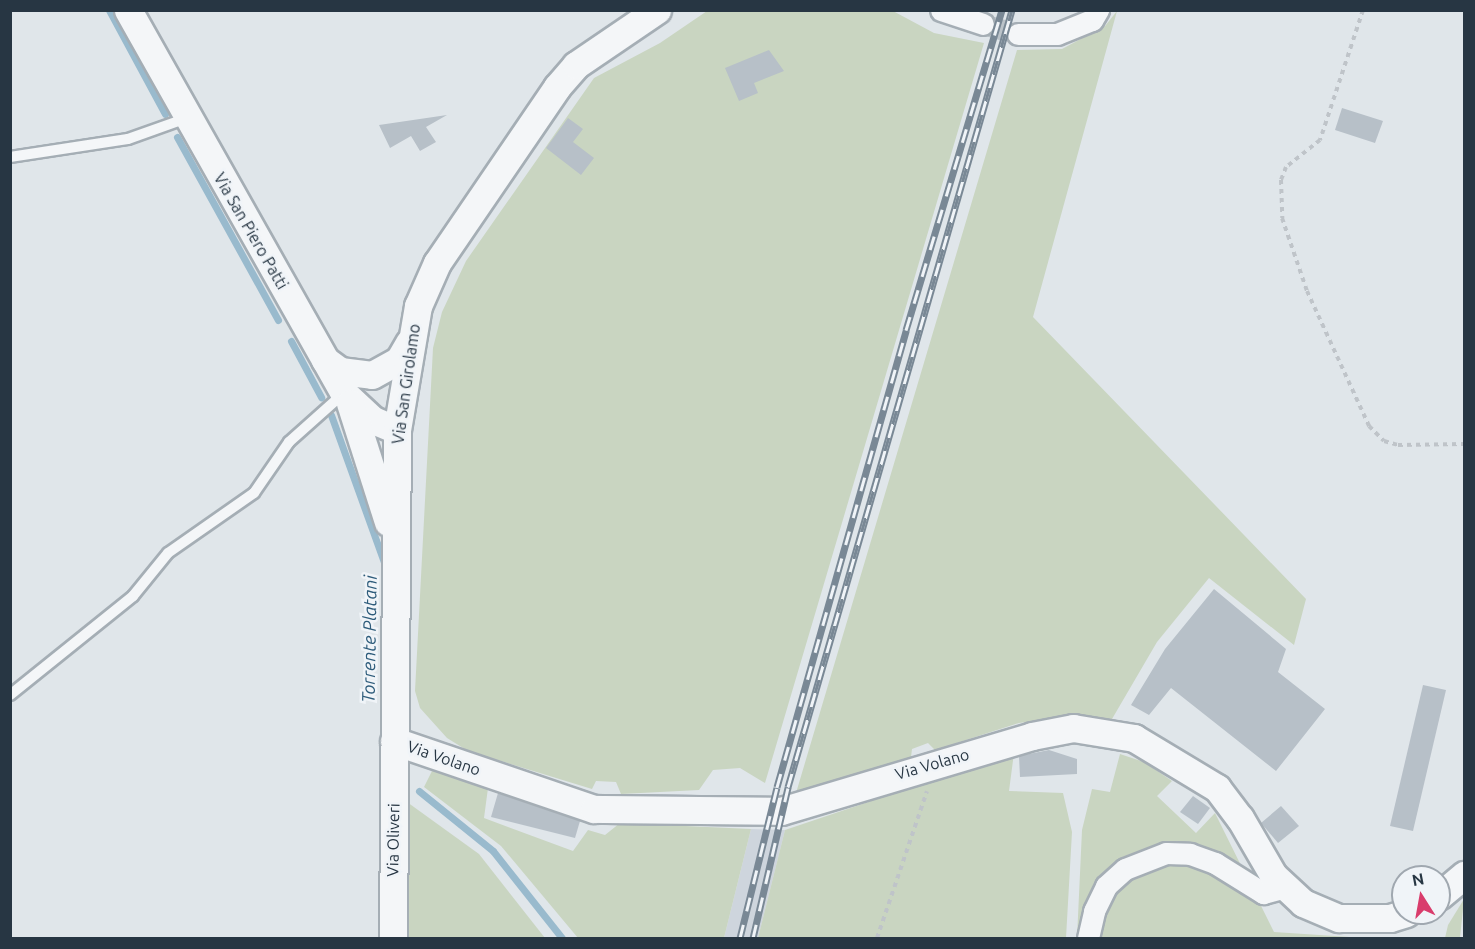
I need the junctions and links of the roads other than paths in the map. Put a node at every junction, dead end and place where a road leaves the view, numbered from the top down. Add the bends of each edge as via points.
1 (128, 10) edge
2 (657, 10) edge
3 (941, 10) edge
4 (1098, 10) edge
5 (983, 24) tunnel mouth
6 (1018, 34) tunnel mouth
7 (187, 118) junction
8 (10, 157) edge
9 (409, 343) junction
10 (324, 360) junction
11 (347, 398) junction
12 (397, 430) junction
13 (396, 550) junction
14 (10, 694) edge
15 (394, 741) junction
16 (1464, 875) edge
17 (1285, 886) junction
18 (1451, 886) edge
19 (1391, 918) edge
20 (393, 939) edge
21 (1088, 939) edge

1 - 7 street, Via San Piero Patti
2 - 9 street, Via San Girolamo via 576,66 557,87 437,263 418,306
3 - 5 street
4 - 6 street via 1092,20 1057,34
7 - 8 lane via 128,139
7 - 10 street, Via San Piero Patti
9 - 10 street via 399,360 372,375 340,371
9 - 12 street, Via San Girolamo
10 - 11 street, Via San Piero Patti
11 - 12 street, Via San Piero Patti
11 - 13 street
11 - 14 lane via 289,442 254,494 168,553 133,596
12 - 13 street, Via San Girolamo
13 - 15 street, Via San Girolamo
15 - 17 street, Via Volano via 594,809 781,811 934,761 1032,736 1083,729 1134,738 1217,788 1240,818 1273,875
15 - 20 street, Via Oliveri
16 - 18 street
17 - 19 street, Via Volano via 1303,903 1339,918
17 - 21 street via 1263,893 1215,863 1190,854 1166,853 1125,869 1106,886 1094,911

